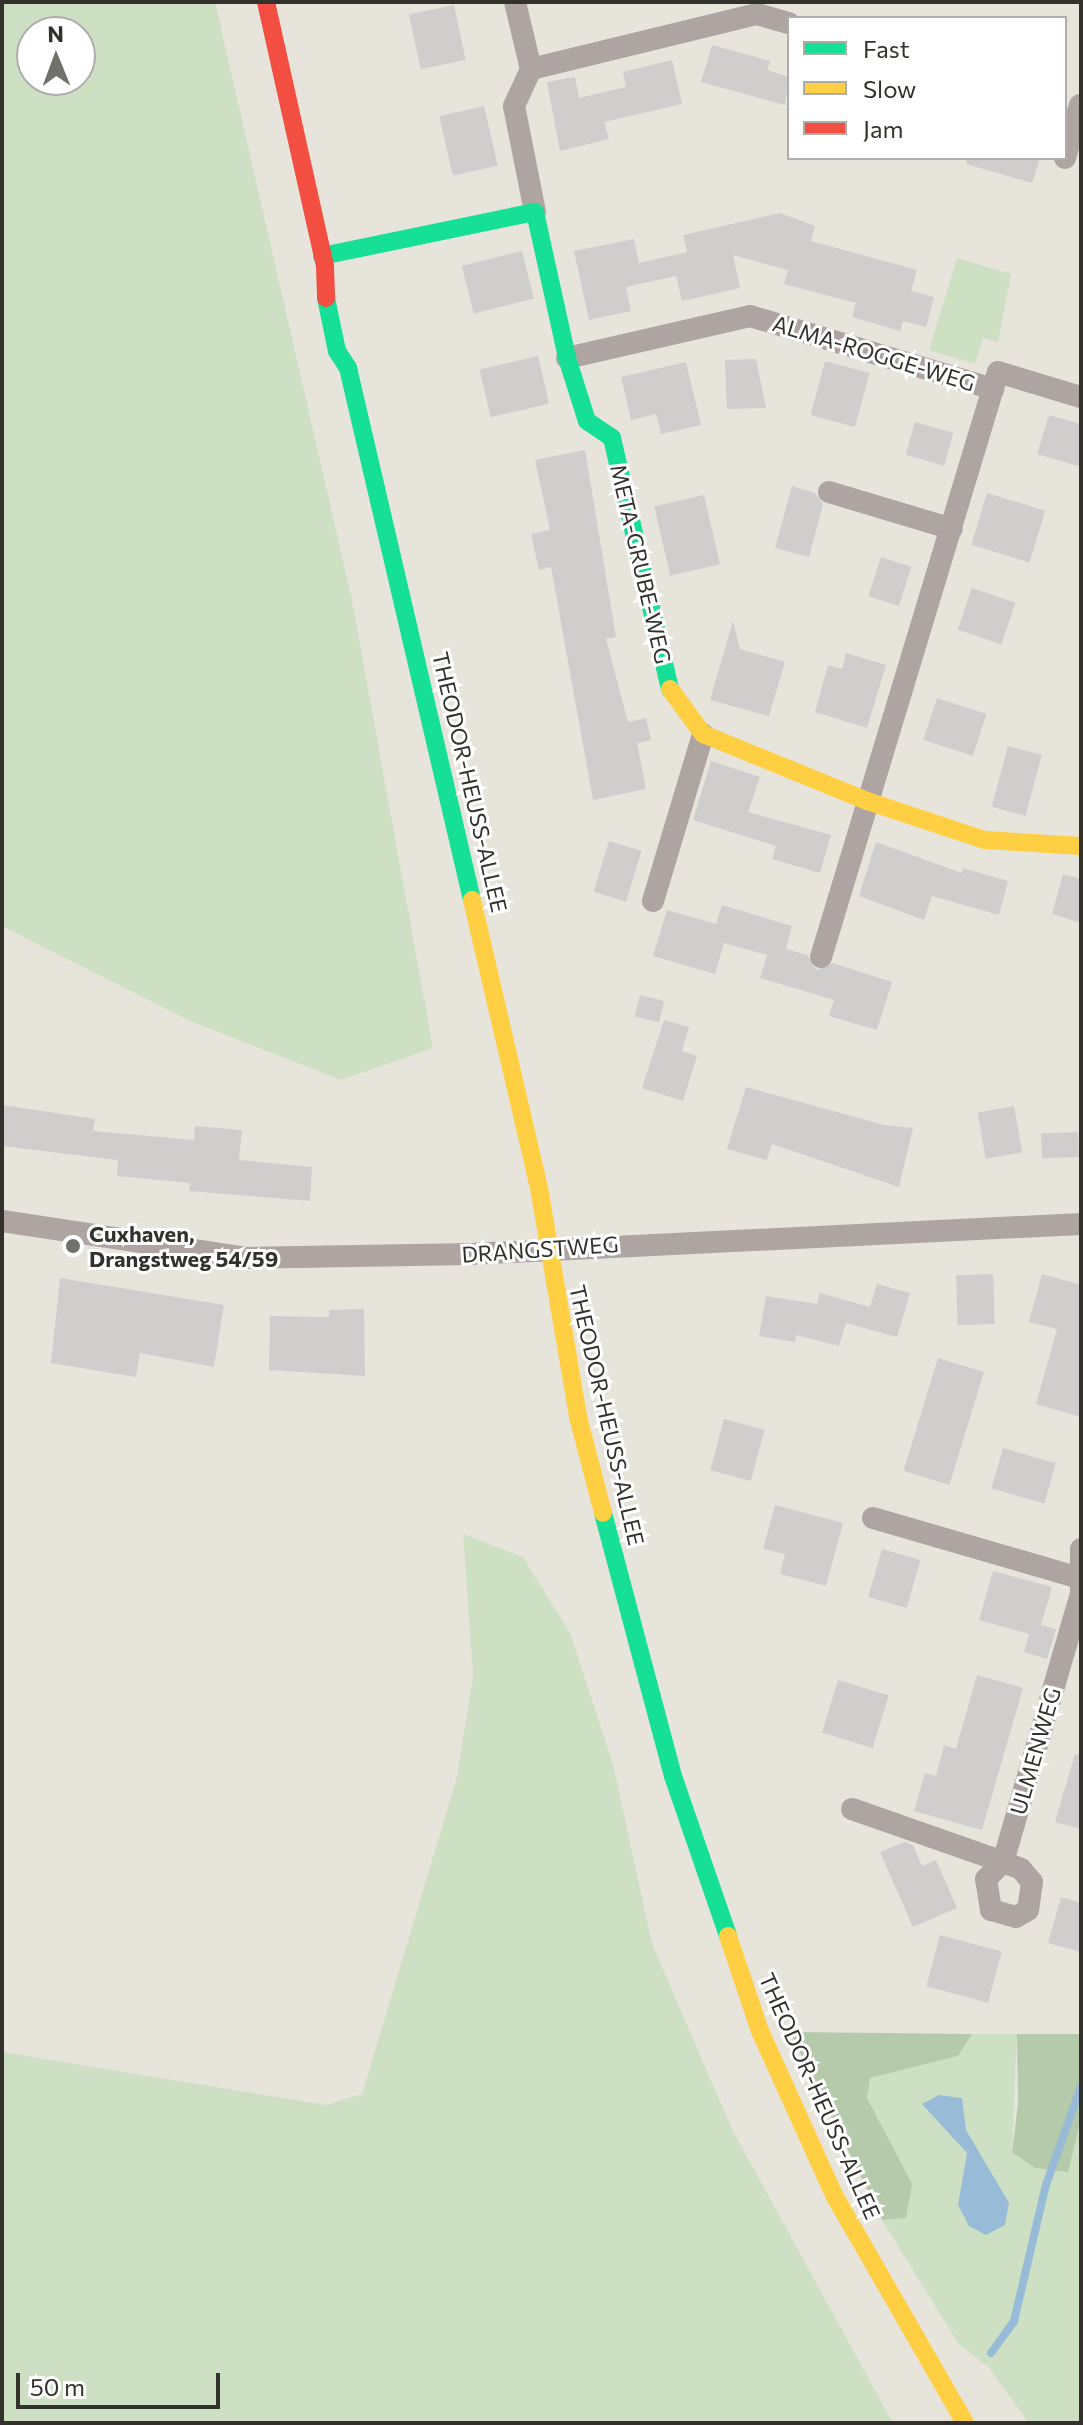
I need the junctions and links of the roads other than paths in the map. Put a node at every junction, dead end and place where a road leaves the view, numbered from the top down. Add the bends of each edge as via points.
1 (266, 2) edge
2 (515, 2) edge
3 (787, 22) edge
4 (531, 69) junction
5 (1075, 102) edge
6 (1067, 144) edge
7 (535, 212) junction
8 (324, 262) junction
9 (567, 358) junction
10 (993, 389) junction
11 (1081, 397) edge
12 (829, 492) dead end
13 (952, 529) junction
14 (703, 734) junction
15 (867, 801) junction
16 (1081, 846) edge
17 (653, 901) dead end
18 (821, 957) dead end
19 (2, 1221) edge
20 (1081, 1224) edge
21 (546, 1251) junction
22 (873, 1518) dead end
23 (1081, 1549) edge
24 (1080, 1587) edge
25 (852, 1809) dead end
26 (965, 2423) edge

1 - 8 street, THEODOR-HEUSS-ALLEE
2 - 4 street
3 - 4 street via 757,14
4 - 7 street, META-GRUBE-WEG via 514,106
5 - 6 street
7 - 8 street
7 - 9 street, META-GRUBE-WEG
8 - 21 street, THEODOR-HEUSS-ALLEE via 324,290 337,351 348,368 512,1065 539,1188
9 - 10 street, ALMA-ROGGE-WEG via 750,316
9 - 14 street, META-GRUBE-WEG via 587,421 612,438 668,686
10 - 11 street, ALMA-ROGGE-WEG via 998,372
10 - 13 street, ALMA-ROGGE-WEG
12 - 13 street
13 - 15 street, ALMA-ROGGE-WEG
14 - 15 street
14 - 17 street
15 - 16 street via 985,840
15 - 18 street
19 - 21 street, DRANGSTWEG via 246,1258
20 - 21 street, DRANGSTWEG
21 - 26 street, THEODOR-HEUSS-ALLEE via 578,1417 673,1776 750,2003 834,2195
22 - 24 street
23 - 24 street, ULMENWEG
24 - 25 street, ULMENWEG via 1003,1862

